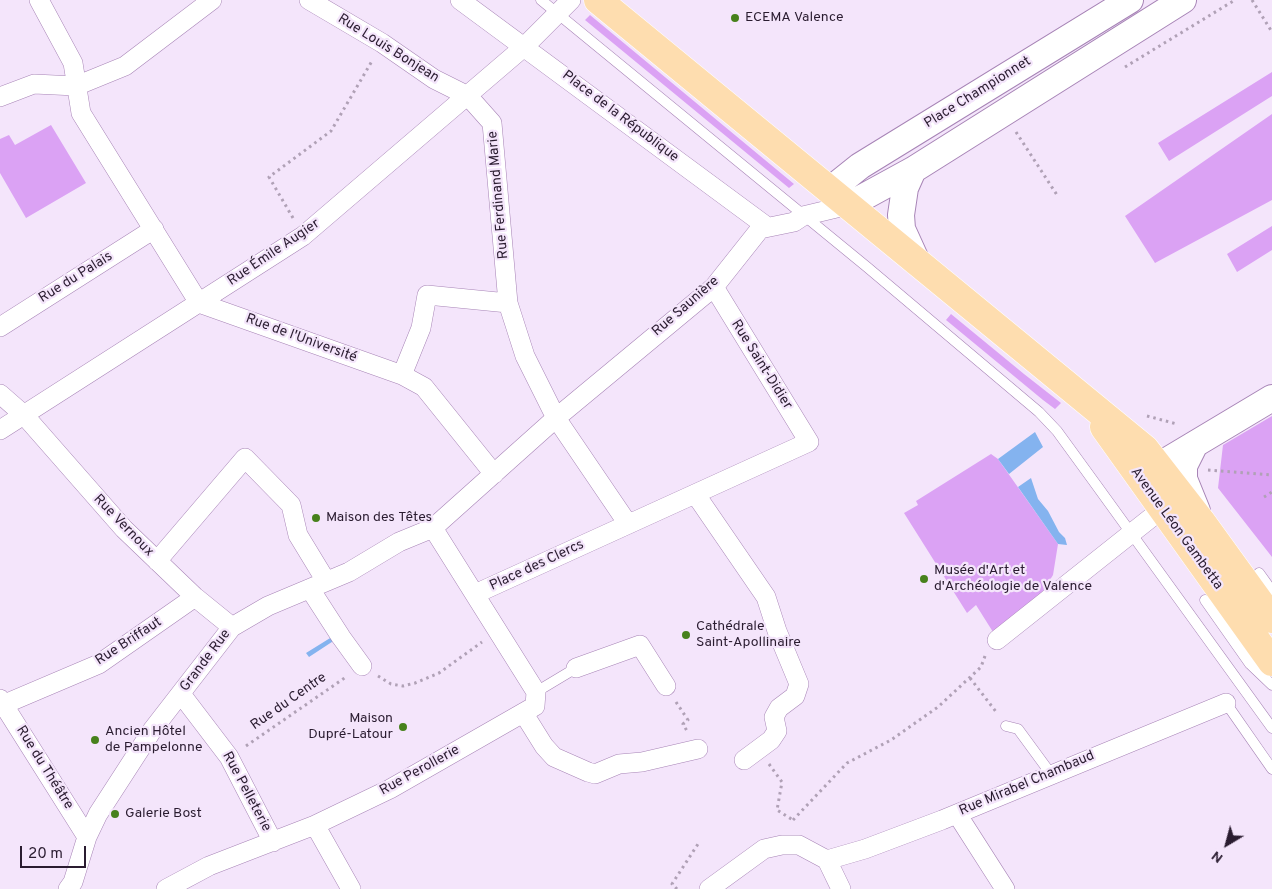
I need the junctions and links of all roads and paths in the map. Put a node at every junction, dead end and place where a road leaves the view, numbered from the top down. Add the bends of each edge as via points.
1 (39, 0) edge
2 (212, 0) edge
3 (309, 0) edge
4 (460, 0) edge
5 (541, 0) edge
6 (571, 0) edge
7 (598, 0) edge
8 (1130, 0) edge
9 (1183, 0) edge
10 (1252, 0) edge
11 (557, 14) junction
12 (1272, 32) edge
13 (382, 43) junction
14 (525, 46) junction
15 (76, 86) junction
16 (468, 96) junction
17 (0, 97) edge
18 (1004, 114) junction
19 (913, 170) junction
20 (1057, 195) dead end
21 (839, 198) junction
22 (804, 216) junction
23 (766, 226) junction
24 (154, 229) junction
25 (303, 236) junction
26 (917, 262) junction
27 (714, 287) junction
28 (199, 303) junction
29 (508, 303) junction
30 (0, 327) edge
31 (402, 375) junction
32 (0, 394) edge
33 (1272, 398) edge
34 (24, 415) junction
35 (1147, 416) dead end
36 (556, 418) junction
37 (1177, 424) dead end
38 (0, 430) edge
39 (809, 442) joint
40 (1191, 450) junction
41 (1148, 472) junction
42 (494, 474) junction
43 (1272, 475) edge
44 (1272, 492) edge
45 (696, 495) junction
46 (1264, 497) dead end
47 (1162, 509) junction
48 (1201, 521) junction
49 (628, 524) junction
50 (433, 528) junction
51 (1132, 534) junction
52 (157, 561) junction
53 (1259, 573) dead end
54 (318, 585) junction
55 (1272, 591) edge
56 (475, 594) junction
57 (195, 597) junction
58 (1205, 600) dead end
59 (1272, 620) edge
60 (232, 627) junction
61 (488, 638) dead end
62 (997, 640) joint
63 (1272, 662) edge
64 (362, 666) junction
65 (576, 668) joint
66 (970, 678) junction
67 (1272, 685) edge
68 (666, 686) joint
69 (536, 692) junction
70 (181, 694) junction
71 (1, 703) edge
72 (1226, 703) joint
73 (524, 714) junction
74 (1006, 726) joint
75 (1272, 728) edge
76 (692, 756) joint
77 (229, 757) junction
78 (744, 760) dead end
79 (766, 761) dead end
80 (1272, 769) edge
81 (1051, 774) junction
82 (957, 814) junction
83 (315, 825) junction
84 (87, 837) junction
85 (273, 842) junction
86 (698, 844) dead end
87 (827, 860) junction
88 (68, 889) edge
89 (166, 889) edge
90 (352, 889) edge
91 (677, 889) edge
92 (709, 889) edge
93 (841, 889) edge
94 (1005, 889) edge

1 - 15 street via 74,63
2 - 15 street via 125,66
3 - 13 street, Rue Louis Bonjean
4 - 14 street, Place de la République
5 - 11 lane
6 - 11 street
7 - 21 main road
8 - 21 main road, Place Championnet via 866,162
9 - 18 main road
10 - 12 path
11 - 14 street
11 - 22 lane
13 - 16 street, Rue Louis Bonjean via 434,78
13 - 25 path via 331,131 269,177
14 - 16 street, Rue Émile Augier
14 - 23 street, Place de la République
15 - 17 street via 34,84
15 - 24 street via 81,114
16 - 25 street, Rue Émile Augier
16 - 29 street, Rue Ferdinand Marie via 492,123
18 - 19 main road
18 - 20 path
19 - 21 main road
19 - 26 main road via 905,188 901,215 902,229
21 - 22 street
21 - 26 main road, Avenue Léon Gambetta
22 - 23 street via 794,222
22 - 51 lane via 1039,412 1057,431
23 - 27 street, Rue Saunière via 755,233
24 - 28 street
24 - 30 street, Rue du Palais
25 - 28 street, Rue Émile Augier
26 - 41 main road, Avenue Léon Gambetta via 1080,395
27 - 36 street, Rue Saunière
27 - 39 street, Rue Saint-Didier
28 - 31 street, Rue de l'Université
28 - 34 street, Rue Émile Augier
29 - 31 street via 427,295 421,328
29 - 36 street, Rue Ferdinand Marie via 524,356
31 - 42 street, Rue de l'Université via 424,387
32 - 34 street, Rue Vernoux
33 - 40 main road
34 - 38 street, Rue Émile Augier
34 - 52 street, Rue Vernoux via 124,529
35 - 37 path
36 - 42 street, Rue Saunière
36 - 49 street
39 - 45 street, Place des Clercs
40 - 41 main road
40 - 43 path via 1195,467
40 - 48 main road via 1184,478
41 - 47 main road, Avenue Léon Gambetta
41 - 48 main road, Avenue Léon Gambetta
42 - 50 street
44 - 46 path
45 - 49 street, Place des Clercs
45 - 78 street via 766,597 799,684 795,696 779,708 774,717 777,731 771,740
47 - 51 street
47 - 63 main road, Avenue Léon Gambetta
48 - 59 main road, Avenue Léon Gambetta
49 - 56 street, Place des Clercs
50 - 54 street, Grande Rue via 399,542 349,572
50 - 56 street, Place des Clercs
51 - 62 street via 1041,602
51 - 75 lane
52 - 54 street via 245,458 291,505 298,535
52 - 57 street, Rue Vernoux
53 - 55 lane
54 - 60 street, Grande Rue via 268,606
54 - 64 street via 341,637
56 - 69 street
57 - 60 street, Rue Vernoux
57 - 71 street, Rue Briffaut via 99,664
58 - 67 lane via 1250,664
60 - 70 street, Grande Rue
61 - 64 path via 440,673 403,686 391,684
62 - 66 path via 986,652 981,667
64 - 77 path, Rue du Centre
65 - 68 street via 640,645
65 - 69 lane
66 - 74 path
66 - 79 path via 891,740 847,763 794,820 777,810 782,782
68 - 76 path via 688,720 683,724
69 - 73 street via 535,706
70 - 77 street, Rue Pelleterie
70 - 84 street, Grande Rue via 153,729 98,814
71 - 84 street, Rue du Théâtre
72 - 80 lane
72 - 81 street, Rue Mirabel Chambaud
73 - 76 street via 554,757 595,774 620,764
73 - 83 street, Rue Perollerie via 390,789
74 - 81 lane via 1018,729
77 - 85 street, Rue Pelleterie
81 - 82 street, Rue Mirabel Chambaud
82 - 87 street, Rue Mirabel Chambaud
82 - 94 street
83 - 85 street, Rue Perollerie
83 - 90 street
84 - 88 street, Grande Rue
85 - 89 street, Rue Perollerie via 208,866
86 - 91 path via 672,884
87 - 92 street via 799,845 764,849
87 - 93 street

